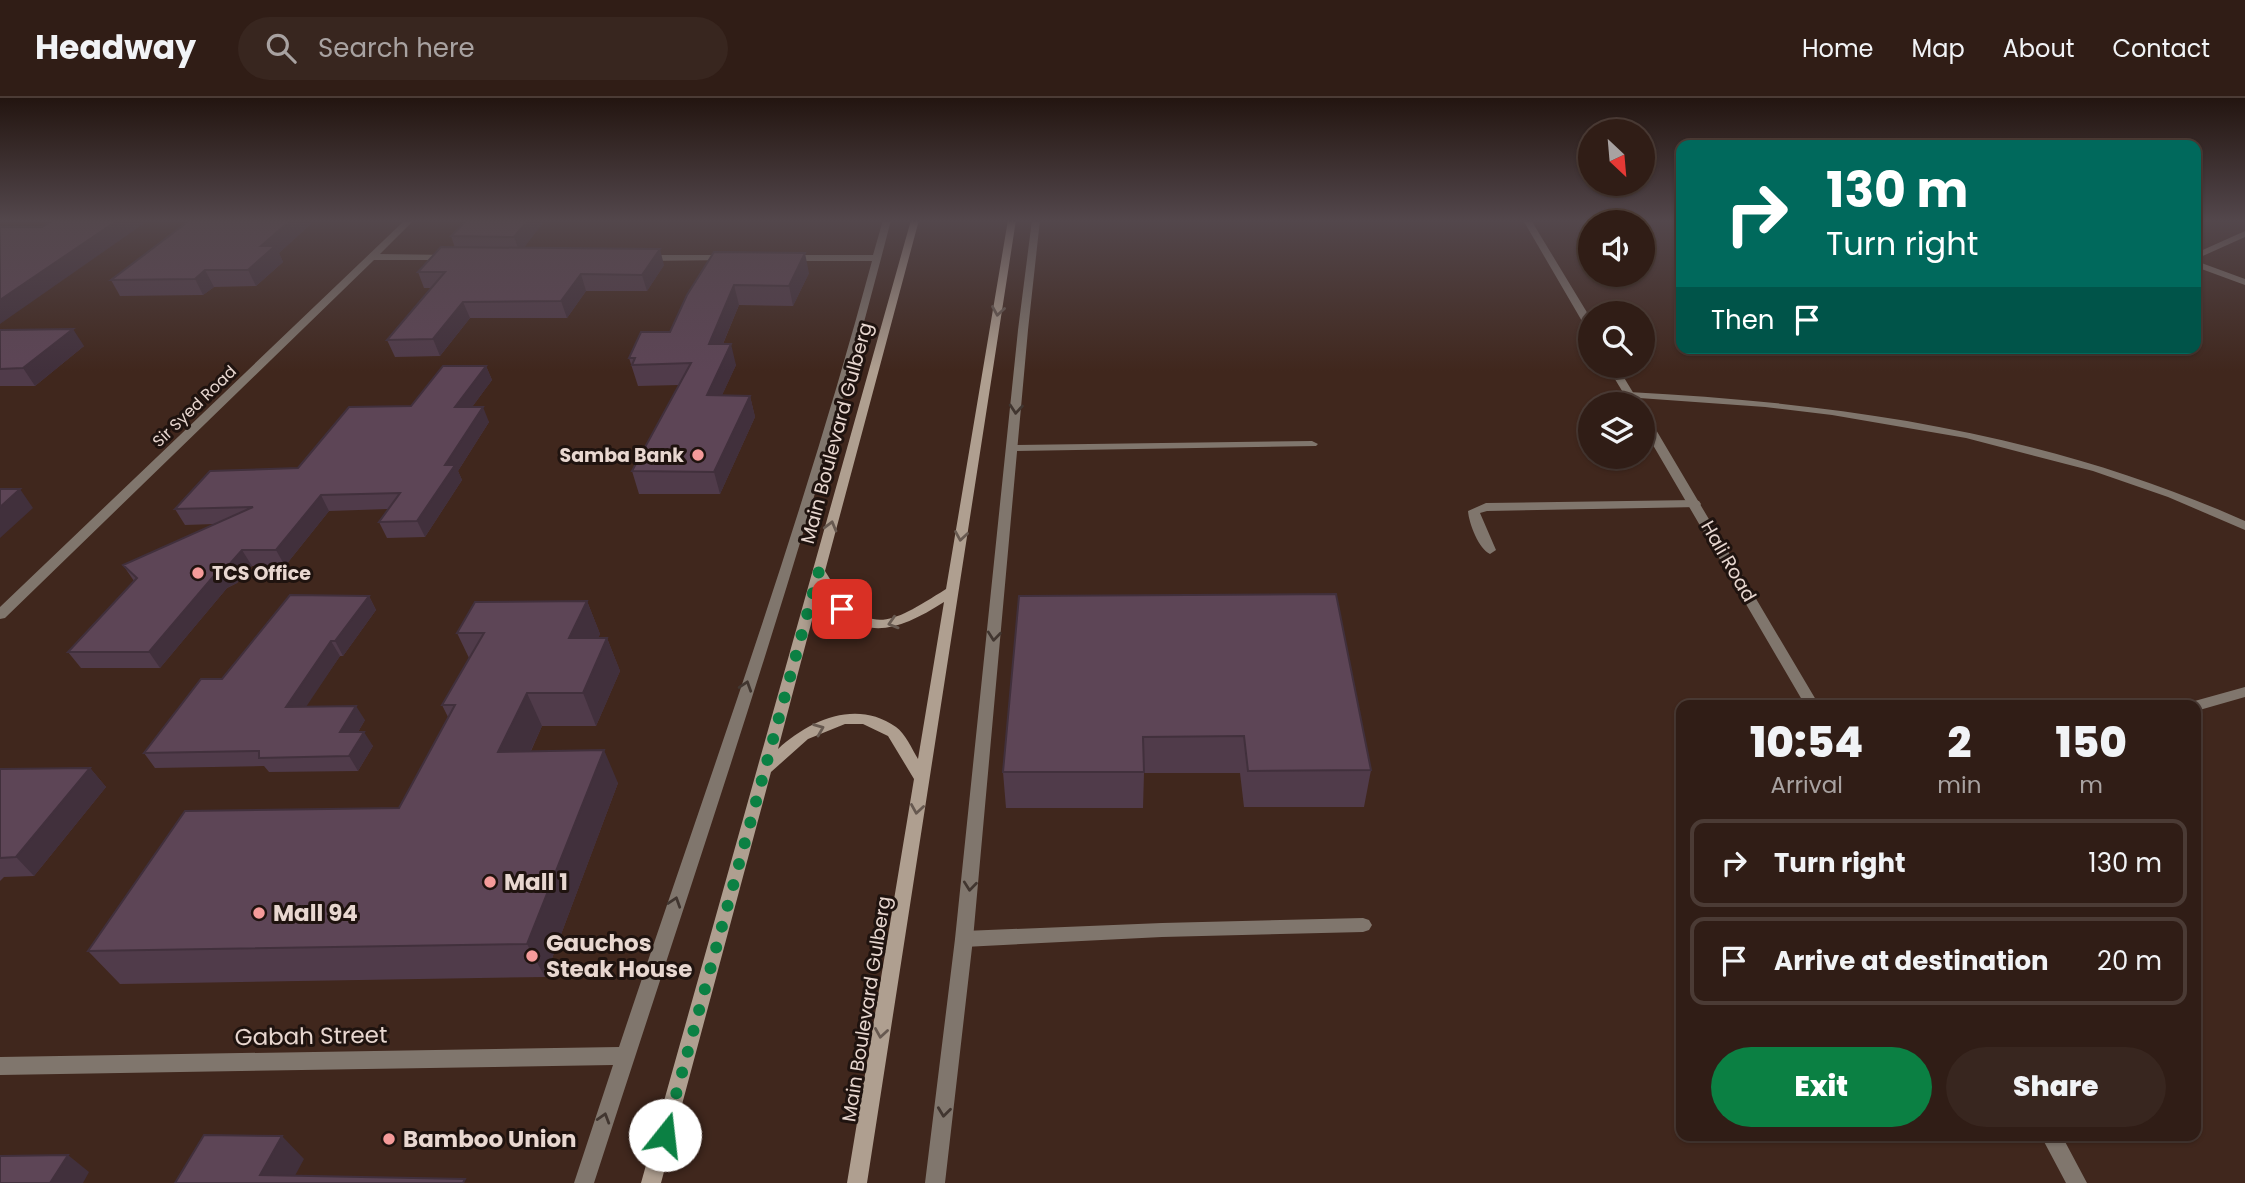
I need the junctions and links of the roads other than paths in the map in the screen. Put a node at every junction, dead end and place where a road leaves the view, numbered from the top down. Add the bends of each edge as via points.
1 (357, 271) edge
2 (874, 271) edge
3 (901, 271) edge
4 (1004, 271) edge
5 (1032, 271) edge
6 (1557, 271) edge
7 (2214, 271) edge
8 (2245, 282) edge
9 (1578, 306) edge
10 (1655, 399) edge
11 (1655, 438) edge
12 (1312, 444) dead end
13 (1013, 448) junction
14 (1695, 504) junction
15 (2245, 526) edge
16 (1490, 550) dead end
17 (819, 571) junction
18 (952, 592) junction
19 (0, 615) edge
20 (2245, 692) edge
21 (1809, 700) edge
22 (2201, 705) edge
23 (765, 769) junction
24 (922, 779) junction
25 (1363, 926) dead end
26 (964, 939) junction
27 (624, 1056) junction
28 (0, 1066) edge
29 (2054, 1141) edge
30 (584, 1183) edge
31 (651, 1183) edge
32 (857, 1183) edge
33 (935, 1183) edge
34 (2077, 1183) edge

1 - 19 street, Sir Syed Road
27 -> 2 street via 778,592
17 -> 3 main road, Main Boulevard Gulberg
4 -> 18 main road, Main Boulevard Gulberg
5 -> 13 street
6 - 9 street
7 - 8 street
10 - 15 street via 1723,398 1838,410 1958,431 2084,464 2165,491
11 - 14 street, Hali Road
12 - 13 street
13 -> 26 street
14 - 16 street via 1486,507 1475,511 1475,519
14 - 21 street, Hali Road
18 -> 17 main road via 914,617 877,628 852,620
17 - 23 main road, Main Boulevard Gulberg
18 - 24 main road, Main Boulevard Gulberg
20 - 22 street
23 -> 24 main road via 803,735 844,719 865,719 893,732
23 - 31 main road, Main Boulevard Gulberg
24 -> 32 main road, Main Boulevard Gulberg
25 - 26 street
26 -> 33 street
27 - 28 street, Gabah Street
30 -> 27 street
29 - 34 street

